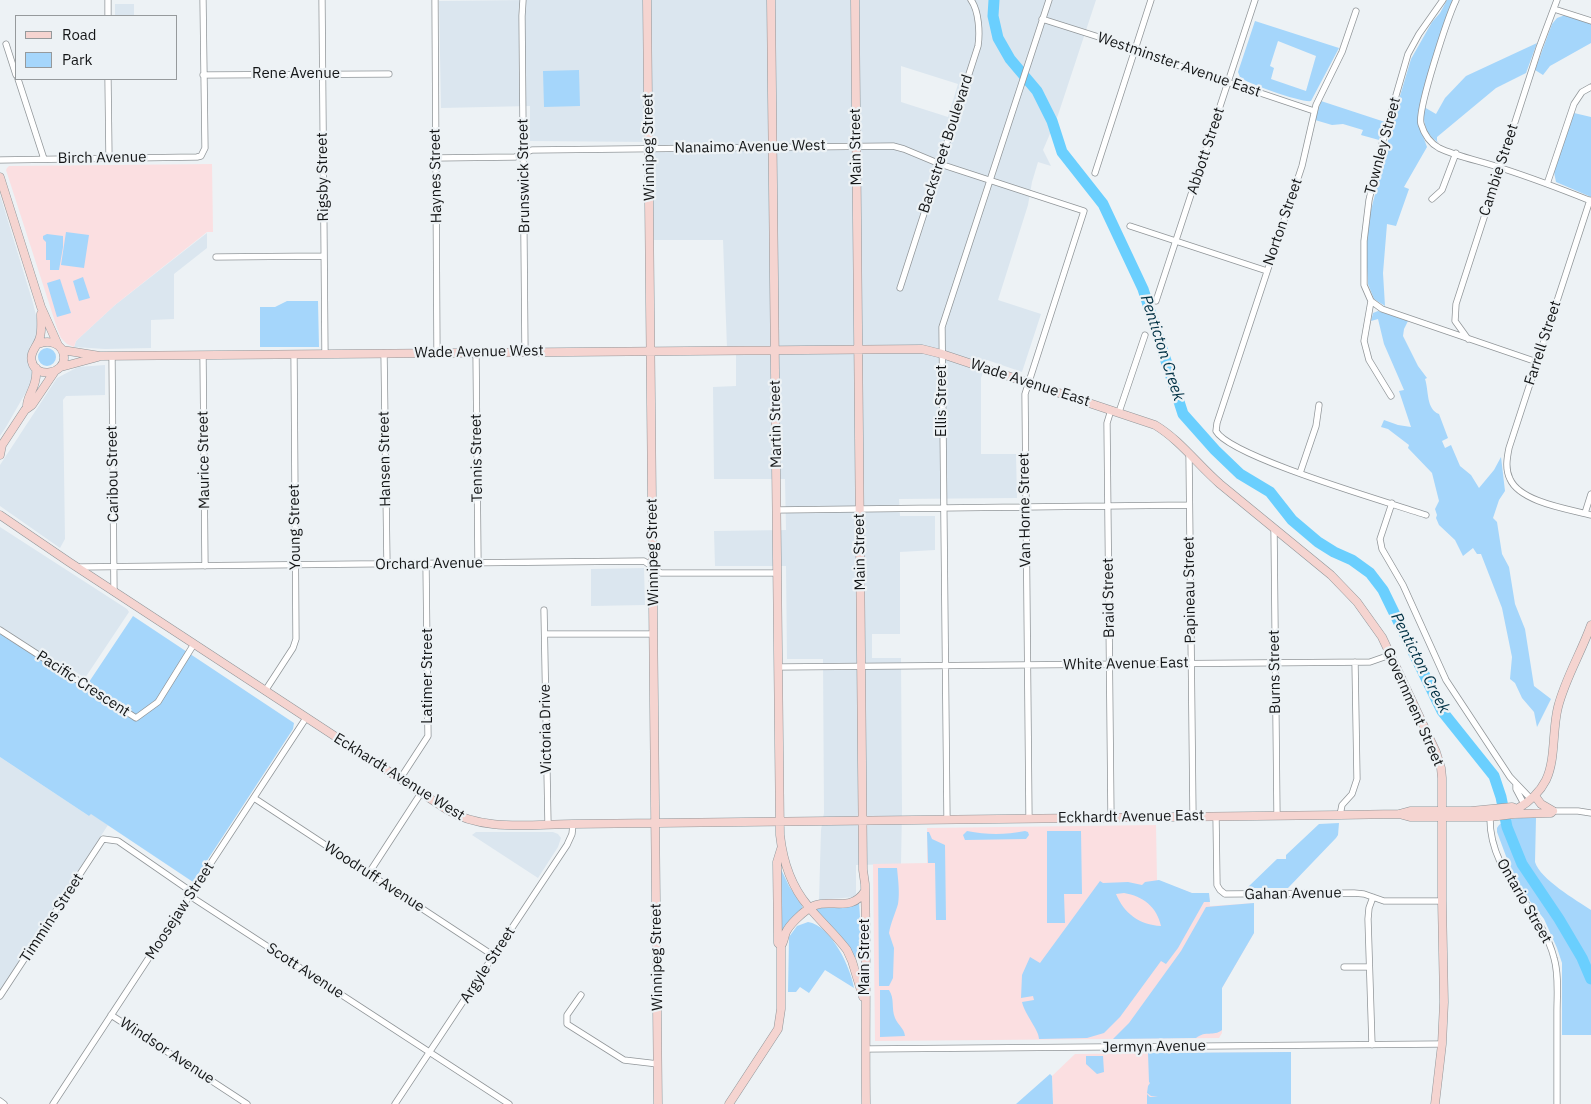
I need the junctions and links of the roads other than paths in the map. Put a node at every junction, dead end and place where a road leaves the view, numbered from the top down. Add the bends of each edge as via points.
1 (108, 0) edge
2 (203, 0) edge
3 (322, 0) edge
4 (434, 0) edge
5 (523, 0) edge
6 (647, 0) edge
7 (771, 0) edge
8 (855, 0) edge
9 (971, 0) edge
10 (1049, 0) edge
11 (1151, 0) edge
12 (1255, 0) edge
13 (1443, 0) edge
14 (1456, 0) edge
15 (1558, 0) edge
16 (1554, 9) junction
17 (1356, 10) dead end
18 (108, 15) edge
19 (1042, 19) junction
20 (1591, 21) edge
21 (6, 44) dead end
22 (1135, 51) junction
23 (15, 72) edge
24 (322, 74) junction
25 (389, 74) dead end
26 (203, 75) junction
27 (18, 80) edge
28 (108, 80) edge
29 (1228, 83) junction
30 (1591, 87) edge
31 (1314, 111) junction
32 (856, 146) junction
33 (773, 147) junction
34 (649, 148) junction
35 (1456, 153) junction
36 (523, 154) junction
37 (109, 158) junction
38 (435, 158) junction
39 (44, 159) junction
40 (0, 160) edge
41 (940, 164) junction
42 (1501, 167) junction
43 (1095, 173) dead end
44 (0, 177) edge
45 (990, 180) junction
46 (1547, 184) junction
47 (1432, 199) dead end
48 (1590, 201) edge
49 (1084, 211) joint
50 (1130, 226) dead end
51 (1176, 241) junction
52 (324, 256) junction
53 (216, 258) dead end
54 (1267, 271) junction
55 (900, 288) dead end
56 (1156, 301) dead end
57 (1371, 301) junction
58 (41, 307) junction
59 (1144, 335) dead end
60 (1468, 339) junction
61 (38, 344) junction
62 (60, 347) junction
63 (775, 350) junction
64 (858, 350) junction
65 (651, 351) junction
66 (437, 352) junction
67 (476, 352) junction
68 (525, 352) junction
69 (384, 353) junction
70 (294, 354) junction
71 (325, 354) junction
72 (942, 354) junction
73 (203, 355) junction
74 (100, 356) junction
75 (112, 356) junction
76 (1537, 362) junction
77 (36, 368) junction
78 (58, 369) junction
79 (1028, 383) junction
80 (1391, 396) dead end
81 (1319, 405) dead end
82 (27, 407) junction
83 (1111, 410) junction
84 (1120, 412) junction
85 (1, 446) edge
86 (1189, 454) junction
87 (0, 455) edge
88 (1300, 473) junction
89 (1591, 494) edge
90 (1392, 503) junction
91 (1190, 505) junction
92 (1108, 506) junction
93 (1025, 507) junction
94 (944, 508) junction
95 (860, 509) junction
96 (776, 510) junction
97 (1588, 514) edge
98 (0, 515) edge
99 (1426, 515) dead end
100 (1274, 529) junction
101 (478, 563) junction
102 (387, 564) junction
103 (426, 564) junction
104 (296, 565) junction
105 (205, 566) junction
106 (76, 567) junction
107 (114, 567) junction
108 (653, 568) junction
109 (777, 573) junction
110 (114, 592) junction
111 (544, 610) dead end
112 (1591, 625) edge
113 (0, 630) edge
114 (544, 634) junction
115 (654, 634) junction
116 (194, 644) junction
117 (1390, 654) junction
118 (1275, 662) junction
119 (1355, 662) junction
120 (1191, 663) junction
121 (1109, 664) junction
122 (1027, 665) junction
123 (945, 666) junction
124 (861, 667) junction
125 (778, 668) junction
126 (265, 691) junction
127 (306, 718) junction
128 (400, 779) junction
129 (421, 793) junction
130 (254, 798) junction
131 (1530, 800) junction
132 (1514, 810) junction
133 (1554, 811) junction
134 (1591, 812) edge
135 (1442, 814) junction
136 (1277, 815) junction
137 (1340, 815) junction
138 (1494, 815) junction
139 (1193, 816) junction
140 (1216, 816) junction
141 (1111, 817) junction
142 (947, 818) junction
143 (1029, 818) junction
144 (863, 819) junction
145 (780, 820) junction
146 (655, 822) junction
147 (548, 824) junction
148 (573, 824) junction
149 (103, 839) joint
150 (781, 848) junction
151 (369, 873) junction
152 (866, 891) junction
153 (190, 896) junction
154 (1373, 897) junction
155 (1442, 901) junction
156 (810, 908) junction
157 (781, 946) junction
158 (494, 956) junction
159 (1344, 967) dead end
160 (1370, 967) junction
161 (581, 994) dead end
162 (0, 996) edge
163 (865, 1004) junction
164 (111, 1015) junction
165 (1442, 1044) junction
166 (1372, 1045) junction
167 (866, 1050) junction
168 (430, 1053) junction
169 (658, 1064) junction
170 (0, 1102) edge
171 (4, 1104) edge
172 (53, 1104) edge
173 (247, 1104) edge
174 (395, 1104) edge
175 (509, 1104) edge
176 (658, 1104) edge
177 (729, 1104) edge
178 (866, 1104) edge
179 (1435, 1104) edge
180 (1558, 1104) edge

1 - 18 street
2 - 26 street
3 - 24 street, Rigsby Street
4 - 38 street, Haynes Street
5 - 36 street, Brunswick Street
6 - 34 main road, Winnipeg Street
7 - 33 main road, Martin Street
8 - 32 main road, Main Street
9 - 41 street, Backstreet Boulevard via 976,10 978,46
10 - 19 street, Ellis Street
11 - 22 street
12 - 29 street, Abbott Street
13 - 57 street, Townley Street via 1408,54 1383,140 1369,200 1364,241 1364,285
14 - 35 street via 1433,67 1420,122 1431,142
15 - 16 street, Cambie Street
16 - 20 street
16 - 42 street, Cambie Street
17 - 31 street, Norton Street via 1342,52
19 - 22 street, Westminster Avenue East
19 - 45 street, Ellis Street
21 - 23 street
22 - 29 street, Westminster Avenue East
22 - 43 street
24 - 25 street, Rene Avenue
24 - 26 street, Rene Avenue
24 - 52 street, Rigsby Street
26 - 37 street, Birch Avenue via 203,154 197,157
27 - 39 street
28 - 37 street
29 - 31 street, Westminster Avenue East
29 - 51 street, Abbott Street
30 - 46 street via 1582,92 1574,104
31 - 54 street, Norton Street via 1302,166
32 - 33 street, Nanaimo Avenue West
32 - 41 street, Nanaimo Avenue West via 899,147
32 - 64 main road, Main Street
33 - 34 street, Nanaimo Avenue West
33 - 63 main road, Martin Street
34 - 36 street, Nanaimo Avenue West via 532,150
34 - 65 main road, Winnipeg Street
35 - 42 street
35 - 47 street via 1442,190
36 - 38 street, Nanaimo Avenue West via 515,157
36 - 68 street, Brunswick Street
37 - 39 street, Birch Avenue
38 - 66 street, Haynes Street
39 - 40 street, Birch Avenue
41 - 45 street, Nanaimo Avenue West
41 - 55 street, Backstreet Boulevard
42 - 46 street
42 - 60 street, Cambie Street via 1455,308 1456,324
44 - 58 main road
45 - 49 street, Nanaimo Avenue West
45 - 72 street, Ellis Street via 944,319
46 - 48 street
48 - 76 street, Farrell Street
49 - 79 street, Van Horne Street
50 - 51 street
51 - 54 street
51 - 56 street, Abbott Street
52 - 53 street
52 - 71 street, Rigsby Street
54 - 88 street, Norton Street via 1216,431 1225,440 1270,463
57 - 60 street via 1382,309
57 - 80 street via 1364,341 1369,360
58 - 61 main road
58 - 62 main road
59 - 84 street
60 - 76 street
61 - 62 main road via 47,341
61 - 77 main road via 31,357
62 - 74 main road, Wade Avenue West
62 - 78 main road via 64,356
63 - 64 main road, Wade Avenue West
63 - 65 main road, Wade Avenue West
63 - 96 main road, Martin Street
64 - 72 main road, Wade Avenue East via 922,349
64 - 95 main road, Main Street
65 - 68 main road, Wade Avenue West
65 - 108 main road, Winnipeg Street
66 - 67 main road, Wade Avenue West
66 - 69 main road, Wade Avenue West
67 - 68 main road, Wade Avenue West
67 - 101 street, Tennis Street
69 - 71 main road, Wade Avenue West
69 - 102 street, Hansen Street
70 - 71 main road, Wade Avenue West
70 - 73 main road, Wade Avenue West
70 - 104 street, Young Street
72 - 79 main road, Wade Avenue East
72 - 94 street, Ellis Street
73 - 75 main road, Wade Avenue West
73 - 105 street, Maurice Street
74 - 75 main road, Wade Avenue West
74 - 78 main road, Wade Avenue West
75 - 107 street, Caribou Street
76 - 97 street, Farrell Street via 1508,455 1508,474 1514,486 1528,496
77 - 78 main road via 46,373
77 - 82 main road via 36,382 26,402
78 - 82 main road via 32,405
79 - 83 main road, Wade Avenue East
79 - 93 street, Van Horne Street via 1025,394
81 - 88 street via 1316,426
82 - 85 main road
83 - 84 main road, Wade Avenue East
83 - 92 street, Braid Street via 1107,423
84 - 86 main road, Wade Avenue East via 1164,430
85 - 87 main road
86 - 91 street, Papineau Street
86 - 100 main road, Government Street
88 - 90 street
89 - 97 street
90 - 99 street
90 - 131 street via 1380,539 1382,549 1403,585 1446,680 1516,784 1516,789
91 - 92 street
91 - 120 street, Papineau Street
92 - 93 street
92 - 121 street, Braid Street
93 - 94 street
93 - 122 street, Van Horne Street
94 - 95 street
94 - 123 street, Ellis Street
95 - 96 street
95 - 124 main road, Main Street
96 - 109 main road, Martin Street
98 - 106 main road, Eckhardt Avenue West
100 - 117 main road, Government Street via 1343,586 1374,625
100 - 118 street, Burns Street
101 - 103 street, Orchard Avenue
101 - 108 street, Orchard Avenue via 644,562
102 - 103 street, Orchard Avenue
102 - 104 street, Orchard Avenue
103 - 128 street, Latimer Street via 428,736
104 - 105 street, Orchard Avenue
104 - 126 street, Young Street via 296,639
105 - 107 street, Orchard Avenue
106 - 107 street, Orchard Avenue
106 - 110 main road, Eckhardt Avenue West
107 - 110 street, Caribou Street
108 - 109 street, Orchard Avenue via 661,573
108 - 115 main road, Winnipeg Street
109 - 125 main road, Martin Street
110 - 116 main road, Eckhardt Avenue West
111 - 114 street, Victoria Drive
112 - 131 main road via 1561,696 1549,773
113 - 116 street, Pacific Crescent via 136,718 158,702
114 - 115 street
114 - 147 street, Victoria Drive
115 - 146 main road, Winnipeg Street
116 - 126 main road, Eckhardt Avenue West
117 - 119 street, White Avenue East via 1374,661
117 - 135 main road, Government Street via 1436,752 1441,768
118 - 119 street, White Avenue East
118 - 120 street, White Avenue East
118 - 136 street, Burns Street
119 - 137 street via 1357,779
120 - 121 street, White Avenue East
120 - 139 street, Papineau Street
121 - 122 street, White Avenue East
121 - 141 street, Braid Street
122 - 123 street, White Avenue East
122 - 143 street, Van Horne Street
123 - 124 street, White Avenue East
123 - 142 street, Ellis Street
124 - 125 street, White Avenue East
124 - 144 main road, Main Street
125 - 145 main road, Martin Street
126 - 127 main road, Eckhardt Avenue West
127 - 128 main road, Eckhardt Avenue West
127 - 130 street, Moosejaw Street
128 - 129 main road, Eckhardt Avenue West
129 - 147 main road, Eckhardt Avenue West via 458,817 475,822
129 - 151 street
130 - 151 street, Woodruff Avenue
130 - 153 street, Moosejaw Street
131 - 132 main road
131 - 133 main road
132 - 133 main road, Eckhardt Avenue East via 1551,814
132 - 138 main road, Eckhardt Avenue East
133 - 134 street
135 - 137 main road, Eckhardt Avenue East via 1410,818 1399,814
135 - 138 main road, Eckhardt Avenue East
135 - 155 main road, Government Street
136 - 137 main road, Eckhardt Avenue East
136 - 140 main road, Eckhardt Avenue East
138 - 180 street, Ontario Street via 1490,826 1498,858 1509,880 1544,929 1555,959
139 - 140 main road, Eckhardt Avenue East
139 - 141 main road, Eckhardt Avenue East
140 - 154 street, Gahan Avenue via 1216,882 1222,892 1232,895 1354,893
141 - 143 main road, Eckhardt Avenue East
142 - 143 main road, Eckhardt Avenue East
142 - 144 main road, Eckhardt Avenue East
144 - 145 main road, Eckhardt Avenue West
144 - 152 main road, Main Street
145 - 146 main road, Eckhardt Avenue West
145 - 150 main road, Martin Street
146 - 148 main road, Eckhardt Avenue West
146 - 169 main road, Winnipeg Street
147 - 148 main road, Eckhardt Avenue West
148 - 158 street, Argyle Street via 567,845
149 - 153 street, Scott Avenue via 118,842 186,888
149 - 162 street, Timmins Street
150 - 156 main road, Martin Street via 790,878
150 - 157 main road, Martin Street via 777,862 778,943
151 - 158 street, Woodruff Avenue
152 - 156 main road via 848,904 820,904
152 - 163 main road, Main Street
153 - 164 street, Moosejaw Street
153 - 168 street, Scott Avenue
154 - 155 street, Gahan Avenue via 1390,901
154 - 160 street via 1368,913
155 - 165 main road, Government Street
156 - 157 main road via 789,927
156 - 163 main road, Martin Street via 851,957
157 - 177 main road, Martin Street via 778,1028
158 - 168 street, Argyle Street
159 - 160 street
160 - 166 street
161 - 169 street via 567,1015 567,1024 624,1060
163 - 167 main road, Main Street
164 - 172 street, Moosejaw Street
164 - 173 street, Windsor Avenue
165 - 166 street, Jermyn Avenue
165 - 179 main road, Government Street
166 - 167 street, Jermyn Avenue
167 - 178 main road, Main Street
168 - 174 street, Argyle Street
168 - 175 street, Scott Avenue
169 - 176 main road, Winnipeg Street
170 - 171 street

